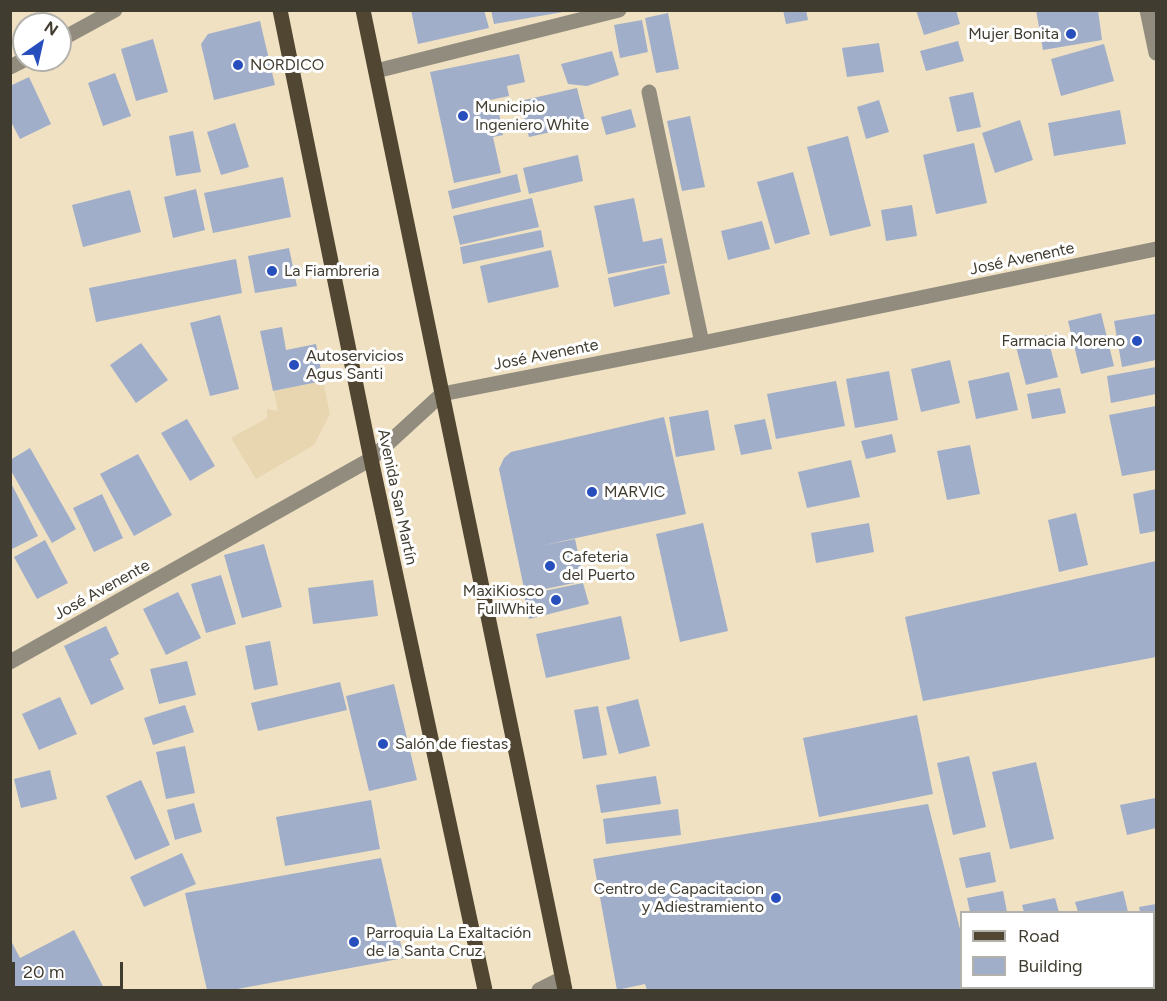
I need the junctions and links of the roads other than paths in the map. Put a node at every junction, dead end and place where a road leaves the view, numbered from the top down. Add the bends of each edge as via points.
1 (115, 10) edge
2 (280, 10) edge
3 (363, 10) edge
4 (619, 10) edge
5 (1148, 10) edge
6 (72, 33) edge
7 (1156, 52) edge
8 (376, 71) junction
9 (649, 92) dead end
10 (1156, 249) edge
11 (702, 343) junction
12 (442, 394) junction
13 (370, 459) junction
14 (10, 662) edge
15 (564, 984) edge
16 (484, 990) edge
17 (539, 990) edge

1 - 6 street
2 - 13 main road, Avenida San Martín
3 - 8 main road
4 - 8 street
5 - 7 street
8 - 12 main road
9 - 11 street
10 - 11 street, José Avenente
11 - 12 street, José Avenente
12 - 13 street, José Avenente
12 - 15 main road
13 - 14 street, José Avenente
13 - 16 main road, Avenida San Martín
15 - 17 street

